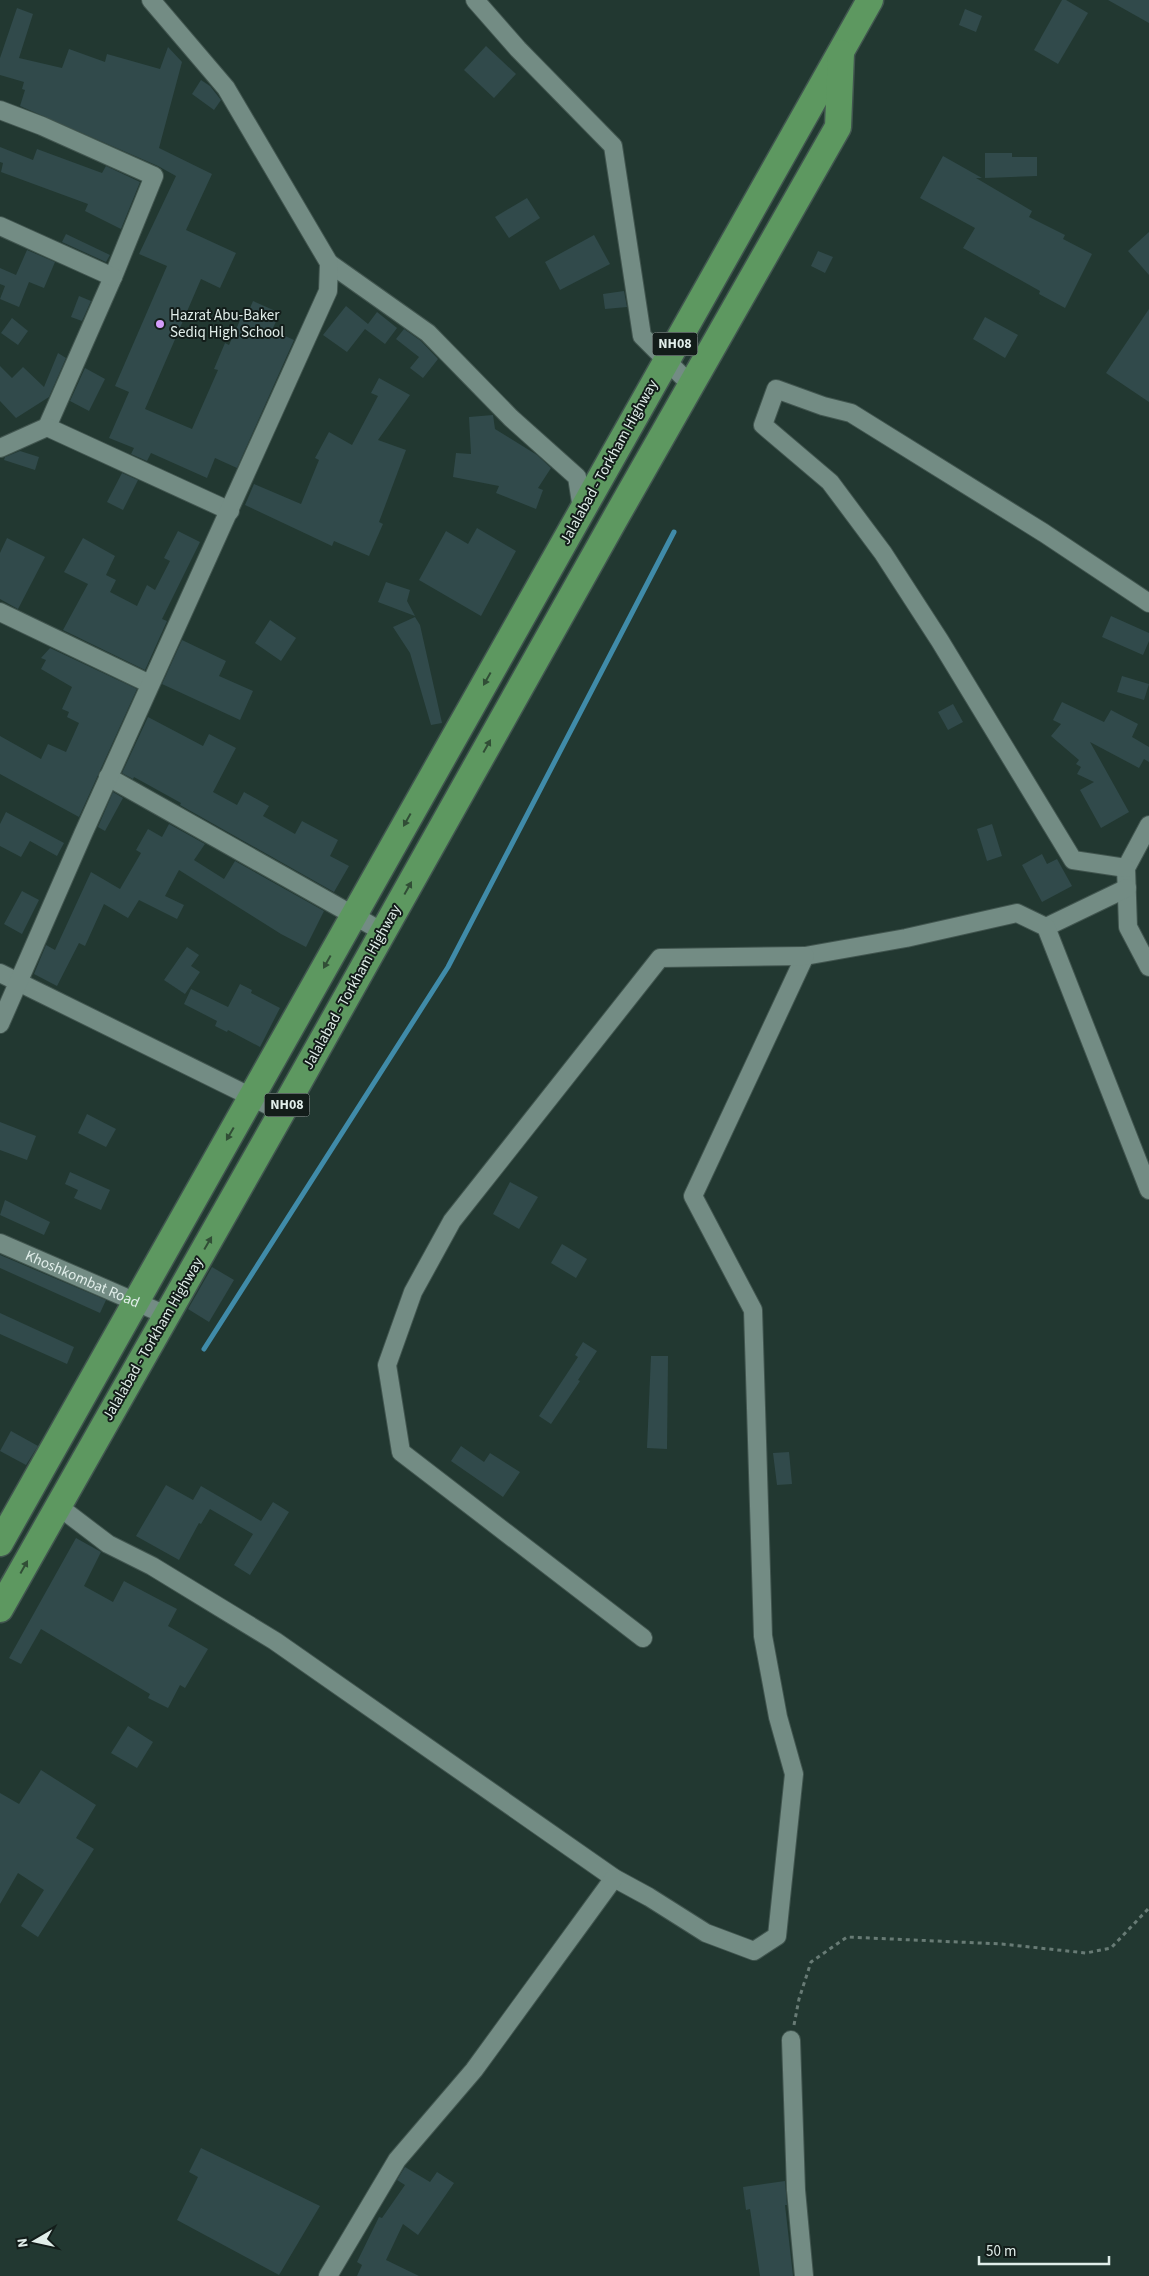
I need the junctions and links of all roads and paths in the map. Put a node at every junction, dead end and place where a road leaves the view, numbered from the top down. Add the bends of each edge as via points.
1 (150, 0) edge
2 (475, 0) edge
3 (870, 0) edge
4 (841, 52) junction
5 (0, 110) edge
6 (0, 226) edge
7 (329, 263) junction
8 (113, 277) junction
9 (666, 361) junction
10 (691, 385) junction
11 (47, 426) junction
12 (0, 448) edge
13 (582, 509) junction
14 (230, 511) junction
15 (570, 599) junction
16 (1149, 603) edge
17 (0, 612) edge
18 (510, 636) junction
19 (150, 684) junction
20 (108, 777) junction
21 (1149, 825) edge
22 (1126, 868) junction
23 (1127, 888) junction
24 (353, 917) junction
25 (1046, 927) junction
26 (383, 932) junction
27 (805, 956) junction
28 (1149, 968) edge
29 (0, 972) edge
30 (18, 982) junction
31 (0, 1024) edge
32 (251, 1097) junction
33 (282, 1112) junction
34 (1149, 1190) edge
35 (0, 1243) edge
36 (135, 1301) junction
37 (166, 1315) junction
38 (58, 1506) junction
39 (0, 1543) edge
40 (0, 1609) edge
41 (643, 1638) dead end
42 (614, 1878) junction
43 (1149, 1908) edge
44 (791, 2040) joint
45 (328, 2276) edge
46 (804, 2276) edge

1 - 7 street via 226,88
2 - 9 street via 613,146 642,336
3 - 4 highway, Jalalabad - Torkham Highway / NH08
4 - 9 highway, Jalalabad - Torkham Highway / NH08
4 - 10 highway, Jalalabad - Torkham Highway / NH08 via 838,127
5 - 8 street via 154,176
6 - 8 street
7 - 13 street via 428,333 511,418 577,477
7 - 14 street via 328,291
8 - 11 street
9 - 10 street
9 - 13 highway, Jalalabad - Torkham Highway / NH08
10 - 15 highway, Jalalabad - Torkham Highway / NH08
11 - 12 street
11 - 14 street
13 - 18 highway, Jalalabad - Torkham Highway / NH08
14 - 19 street
15 - 18 highway, Jalalabad - Torkham Highway / NH08
26 -> 15 highway, Jalalabad - Torkham Highway / NH08
16 - 22 street via 1044,533 851,413 776,389 763,425 830,482 883,553 1073,860
17 - 19 street
18 -> 24 highway, Jalalabad - Torkham Highway / NH08
19 - 20 street
20 - 24 street
20 - 30 street
21 - 22 street
22 - 23 street
23 - 25 street
23 - 28 street via 1128,926
24 - 26 street
24 -> 32 highway, Jalalabad - Torkham Highway / NH08
25 - 27 street via 1017,913
25 - 34 street
26 - 33 highway, Jalalabad - Torkham Highway / NH08
27 - 41 street via 660,958 452,1221 413,1292 387,1365 401,1452
27 - 42 street via 693,1196 753,1310 763,1636 778,1717 794,1774 777,1936 754,1951 706,1934
29 - 30 street
30 - 31 street
30 - 32 street
32 - 33 street
32 -> 36 highway, Jalalabad - Torkham Highway / NH08
37 -> 33 highway, Jalalabad - Torkham Highway / NH08
35 - 36 street, Khoshkombat Road
36 - 37 street, Khoshkombat Road
36 - 39 highway, Jalalabad - Torkham Highway / NH08
37 - 38 highway, Jalalabad - Torkham Highway / NH08
40 -> 38 highway, Jalalabad - Torkham Highway / NH08
38 - 42 street via 108,1544 152,1566 275,1641
42 - 45 street via 474,2070 397,2160
43 - 44 path via 1111,1948 1086,1952 1002,1944 846,1937 811,1962
44 - 46 street via 796,2190

